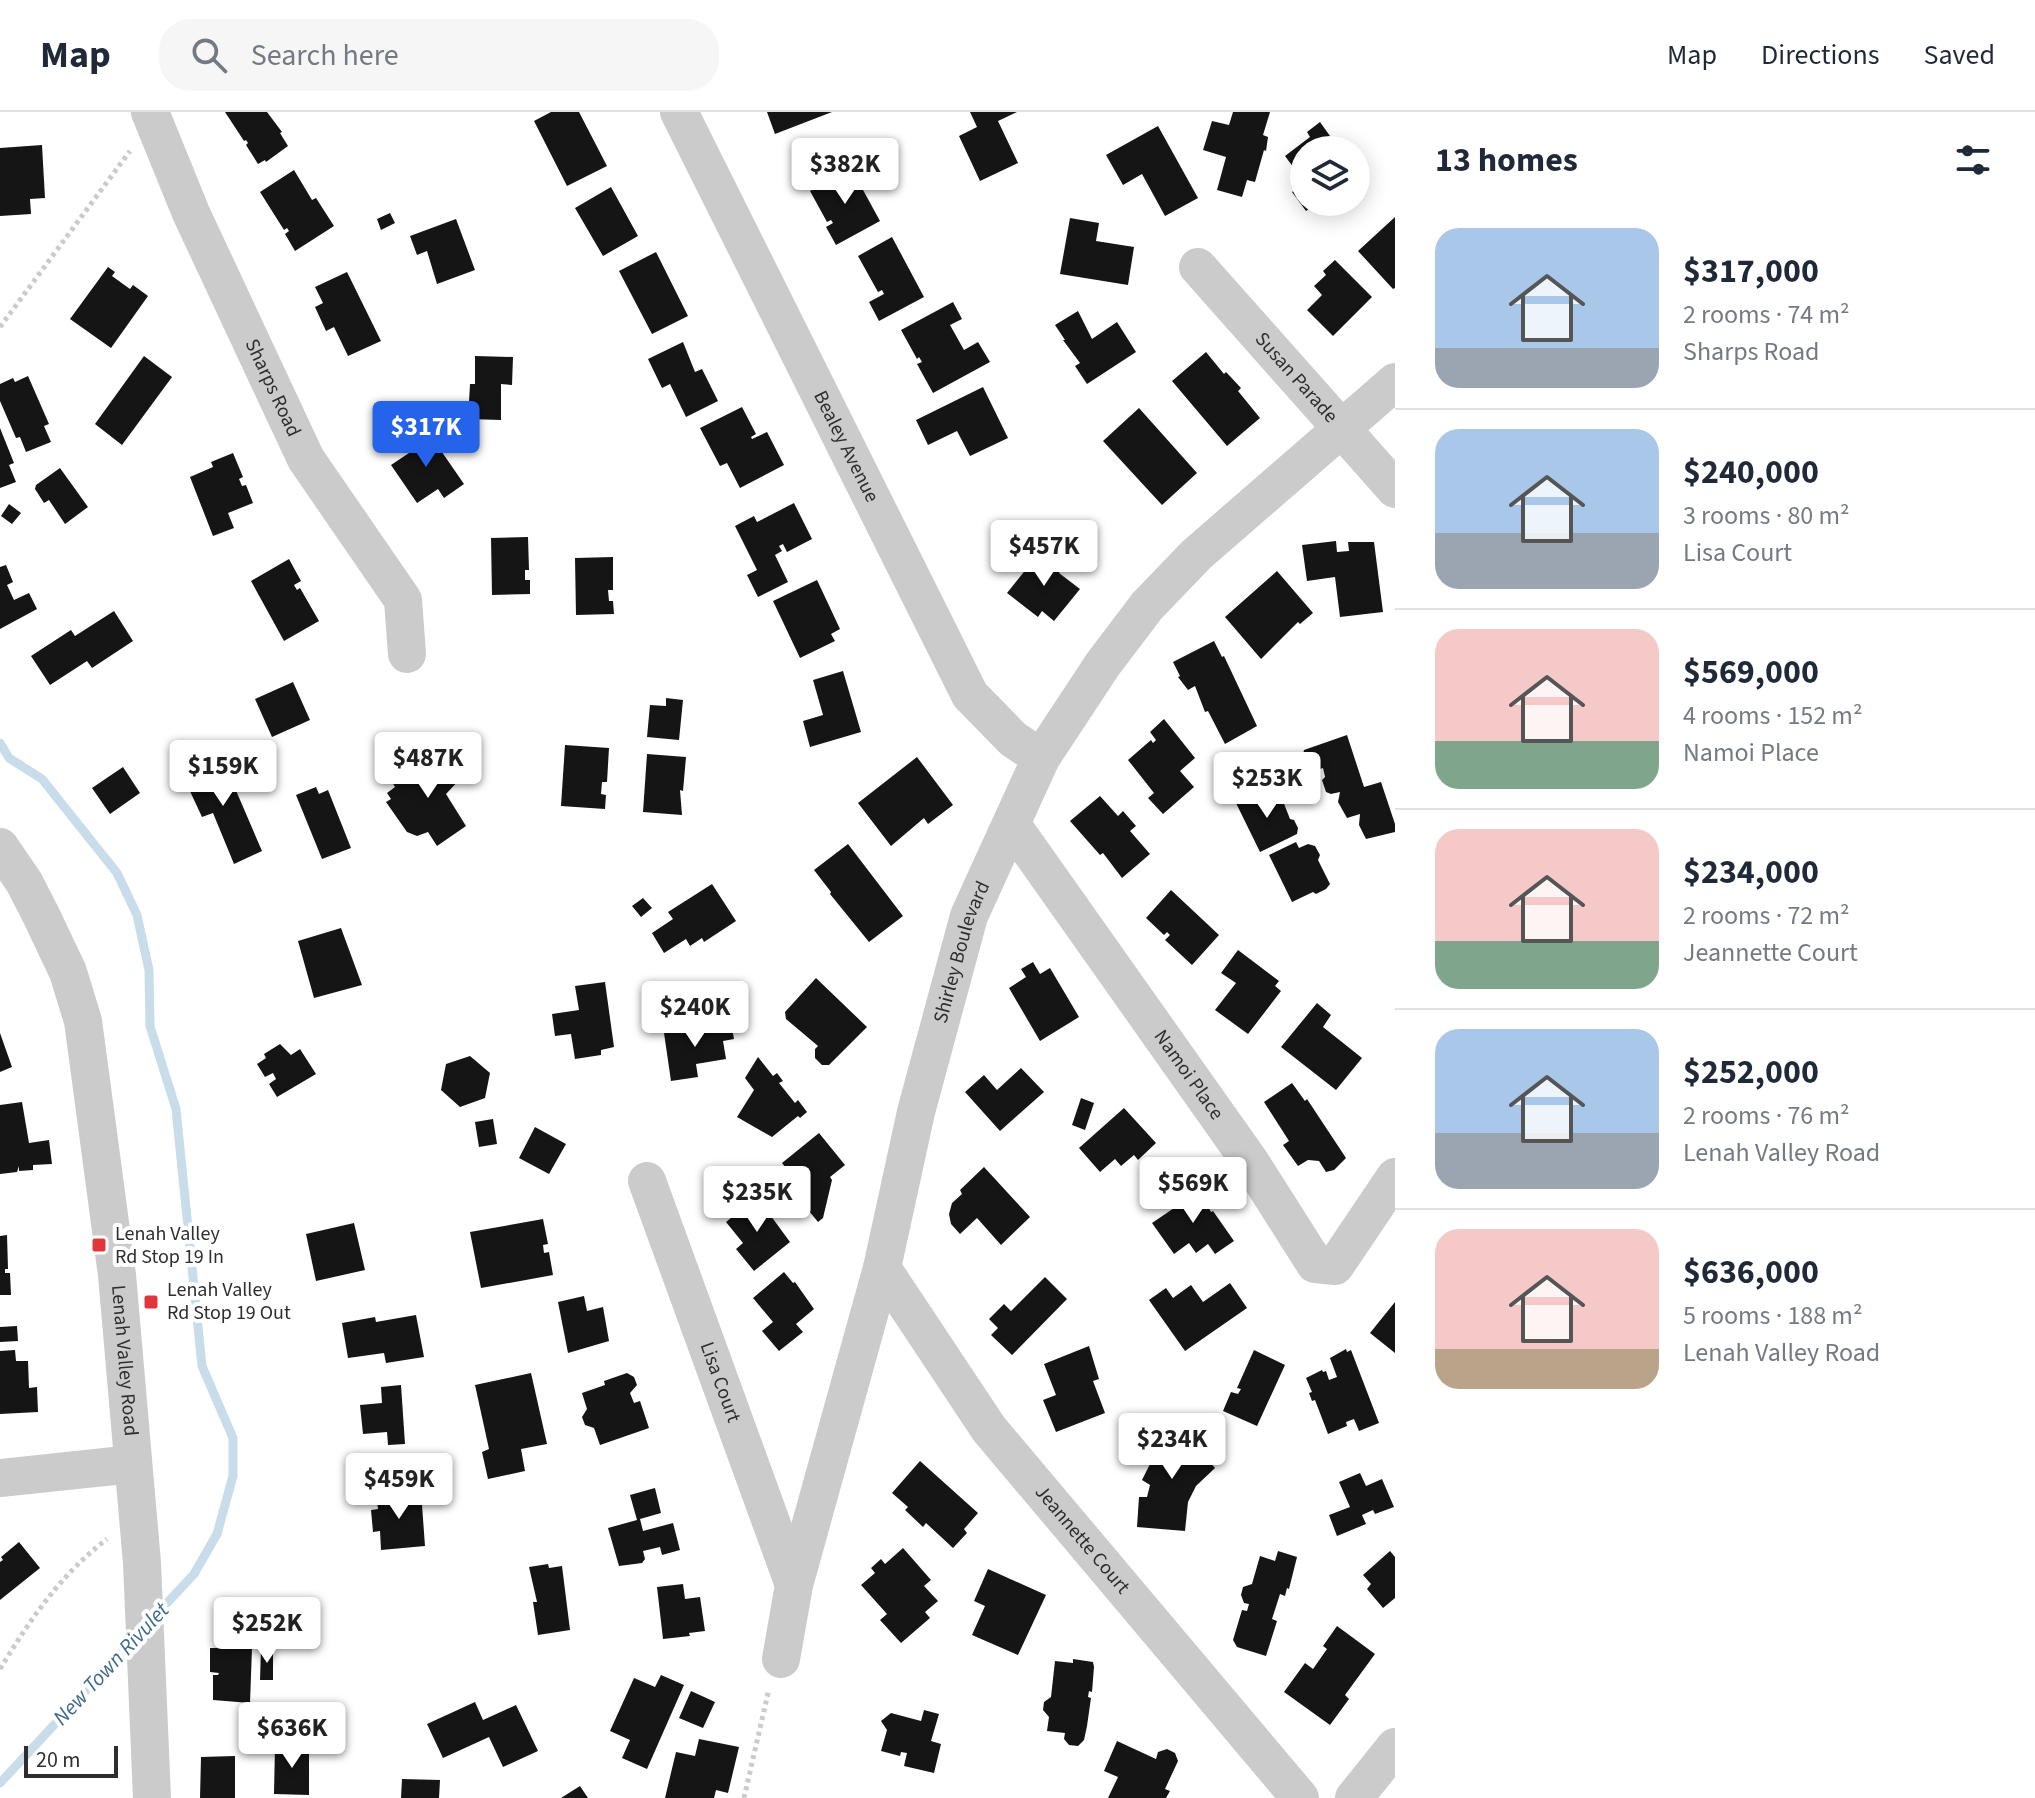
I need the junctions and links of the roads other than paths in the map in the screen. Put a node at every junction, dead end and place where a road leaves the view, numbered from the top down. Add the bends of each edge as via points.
1 (150, 112) edge
2 (679, 112) edge
3 (1198, 267) dead end
4 (1395, 382) edge
5 (1340, 428) junction
6 (1395, 489) edge
7 (407, 654) dead end
8 (1041, 758) junction
9 (1012, 825) junction
10 (0, 847) edge
11 (1395, 1177) edge
12 (647, 1181) dead end
13 (882, 1268) junction
14 (133, 1464) junction
15 (0, 1478) edge
16 (794, 1585) junction
17 (781, 1659) road end
18 (1395, 1747) edge
19 (152, 1798) edge
20 (1300, 1798) edge
21 (1354, 1798) edge

1 - 7 street, Sharps Road via 191,213 306,459 403,600
2 - 8 street, Bealey Avenue via 970,695 1013,739
3 - 5 street, Susan Parade
4 - 5 street, Shirley Boulevard
5 - 6 street, Susan Parade
5 - 8 street, Shirley Boulevard via 1196,555 1147,606
8 - 9 street, Shirley Boulevard
9 - 11 street, Namoi Place via 1251,1163 1315,1264 1335,1266
9 - 13 street, Shirley Boulevard via 969,916 916,1112
10 - 14 street, Lenah Valley Road via 41,915 68,972 83,1021 117,1275
12 - 16 street, Lisa Court
13 - 16 street, Shirley Boulevard
13 - 20 street, Jeannette Court via 989,1429
14 - 15 street
14 - 19 street, Lenah Valley Road
16 - 17 street, Shirley Boulevard
18 - 21 street

